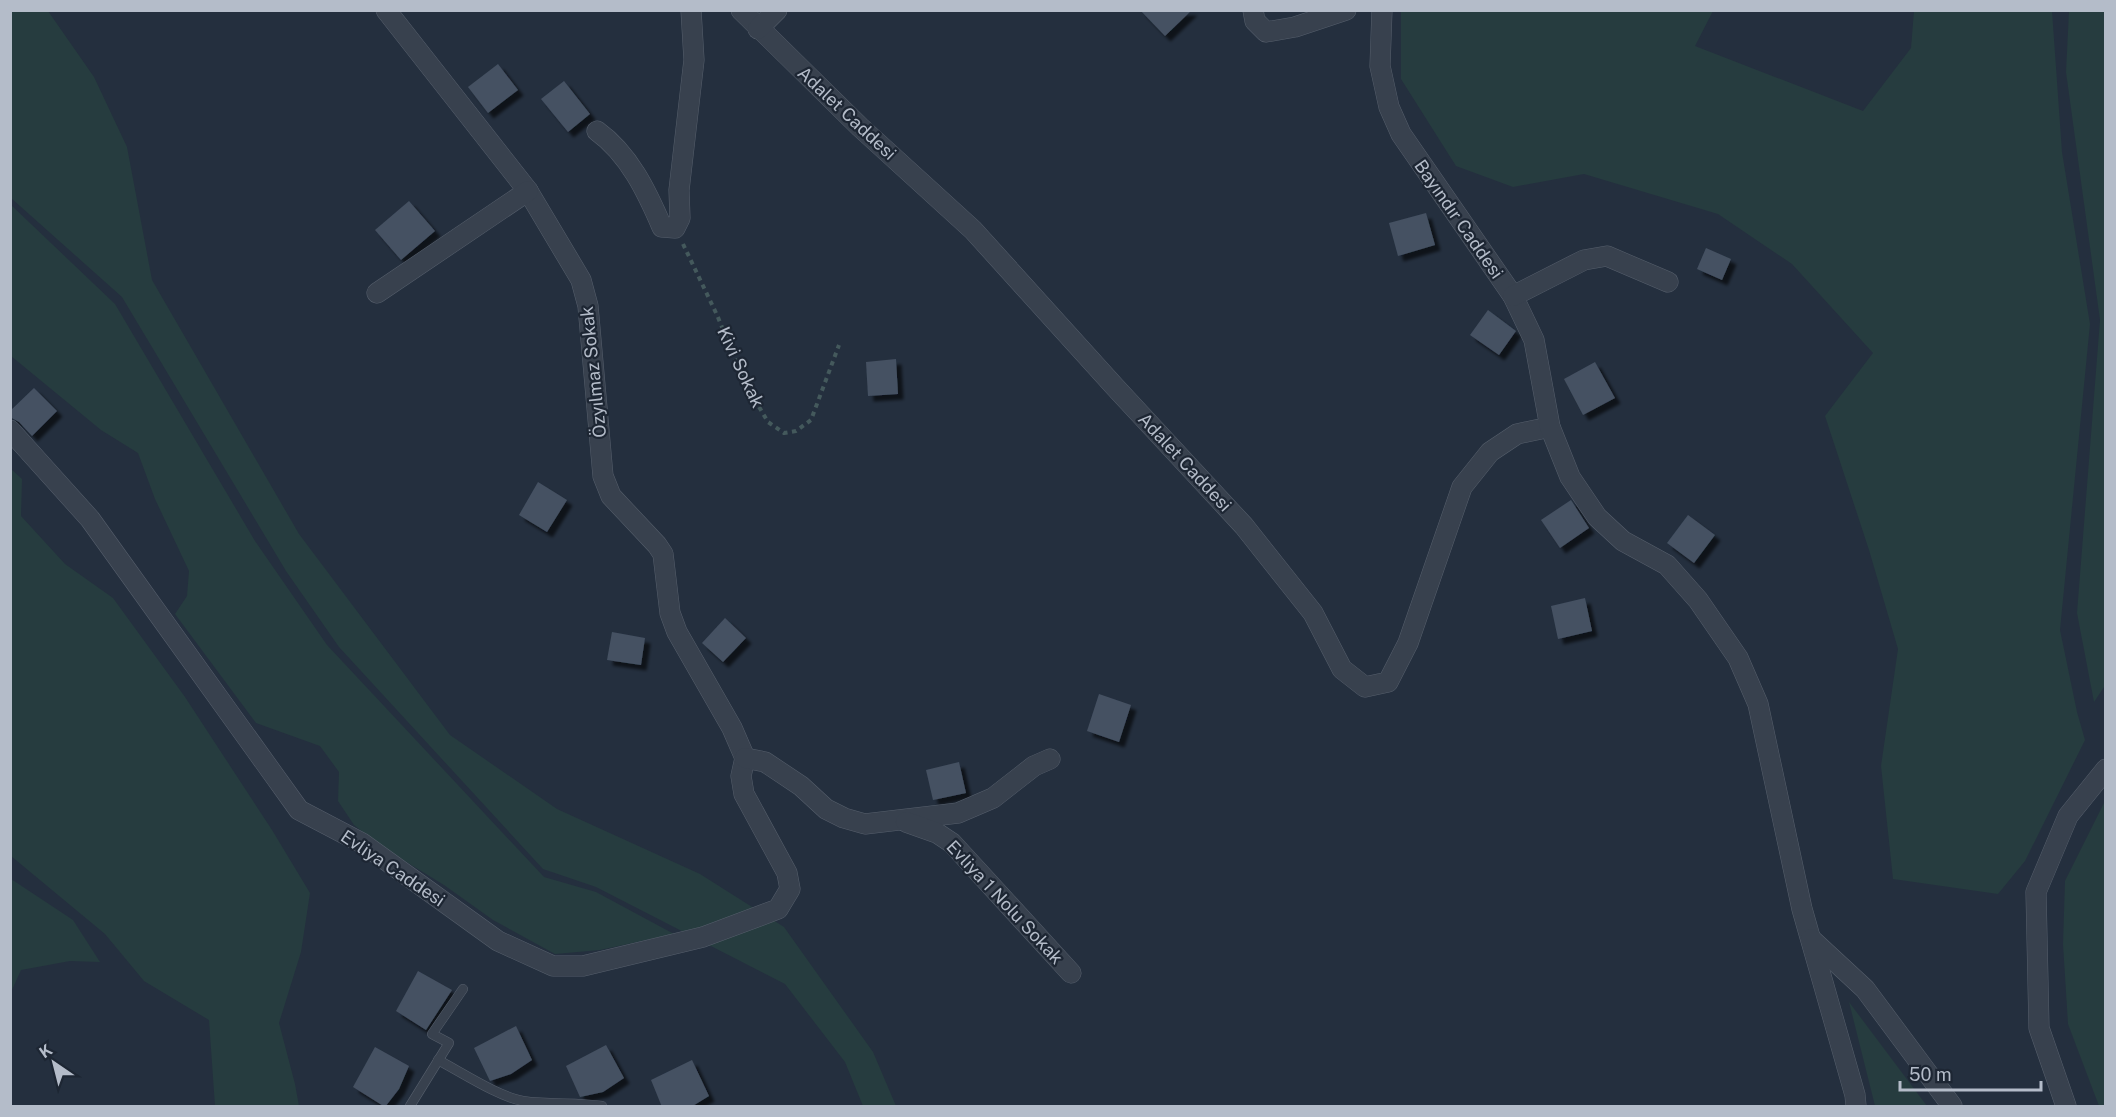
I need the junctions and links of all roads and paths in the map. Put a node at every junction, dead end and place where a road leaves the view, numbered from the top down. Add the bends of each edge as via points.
1 (386, 10) edge
2 (691, 10) edge
3 (741, 10) edge
4 (777, 10) edge
5 (1253, 10) edge
6 (1346, 10) edge
7 (1382, 10) edge
8 (758, 29) junction
9 (597, 131) dead end
10 (528, 191) junction
11 (675, 228) junction
12 (1668, 282) dead end
13 (377, 293) dead end
14 (1513, 297) junction
15 (839, 345) dead end
16 (1550, 427) junction
17 (10, 430) edge
18 (745, 758) junction
19 (1050, 759) dead end
20 (2106, 769) edge
21 (904, 821) junction
22 (1811, 939) junction
23 (1071, 973) dead end
24 (464, 989) dead end
25 (438, 1060) junction
26 (410, 1107) edge
27 (602, 1107) edge
28 (1856, 1107) edge
29 (1952, 1107) edge
30 (2066, 1107) edge

1 - 10 street, Özyılmaz Sokak
2 - 11 street via 694,60 679,190 680,218
3 - 8 street, Adalet Caddesi
4 - 8 street
5 - 6 street via 1255,21 1266,32
7 - 14 street, Bayındır Caddesi via 1380,66 1389,107 1401,134
8 - 16 street, Adalet Caddesi via 973,230 1244,526 1313,613 1342,669 1365,687 1388,682 1408,643 1462,487 1490,452 1516,434
9 - 11 street via 612,142 646,190 662,227
10 - 13 street
10 - 18 street, Özyılmaz Sokak via 581,280 588,306 603,476 611,496 663,554 670,613 677,632
11 - 15 path, Kivi Sokak via 745,383 768,422 784,433 796,431 811,420
12 - 14 street via 1607,256 1584,260
14 - 16 street, Bayındır Caddesi via 1534,340
16 - 22 street, Bayındır Caddesi via 1570,477 1597,517 1623,541 1668,565 1738,657 1758,704
17 - 18 street, Evliya Caddesi via 90,519 299,810 362,843 498,941 544,962 583,966 703,937 778,909 790,889 787,873 744,794 741,776
18 - 21 street via 765,762 826,809 844,818 865,824
19 - 21 street via 1034,766 993,798 958,813
20 - 30 street via 2068,816 2036,892 2039,1028
21 - 23 street, Evliya 1 Nolu Sokak via 938,833 952,843
22 - 28 street, Bayındır Caddesi
22 - 29 street via 1865,989
24 - 25 lane via 432,1034 449,1044
25 - 26 lane
25 - 27 lane via 520,1101

